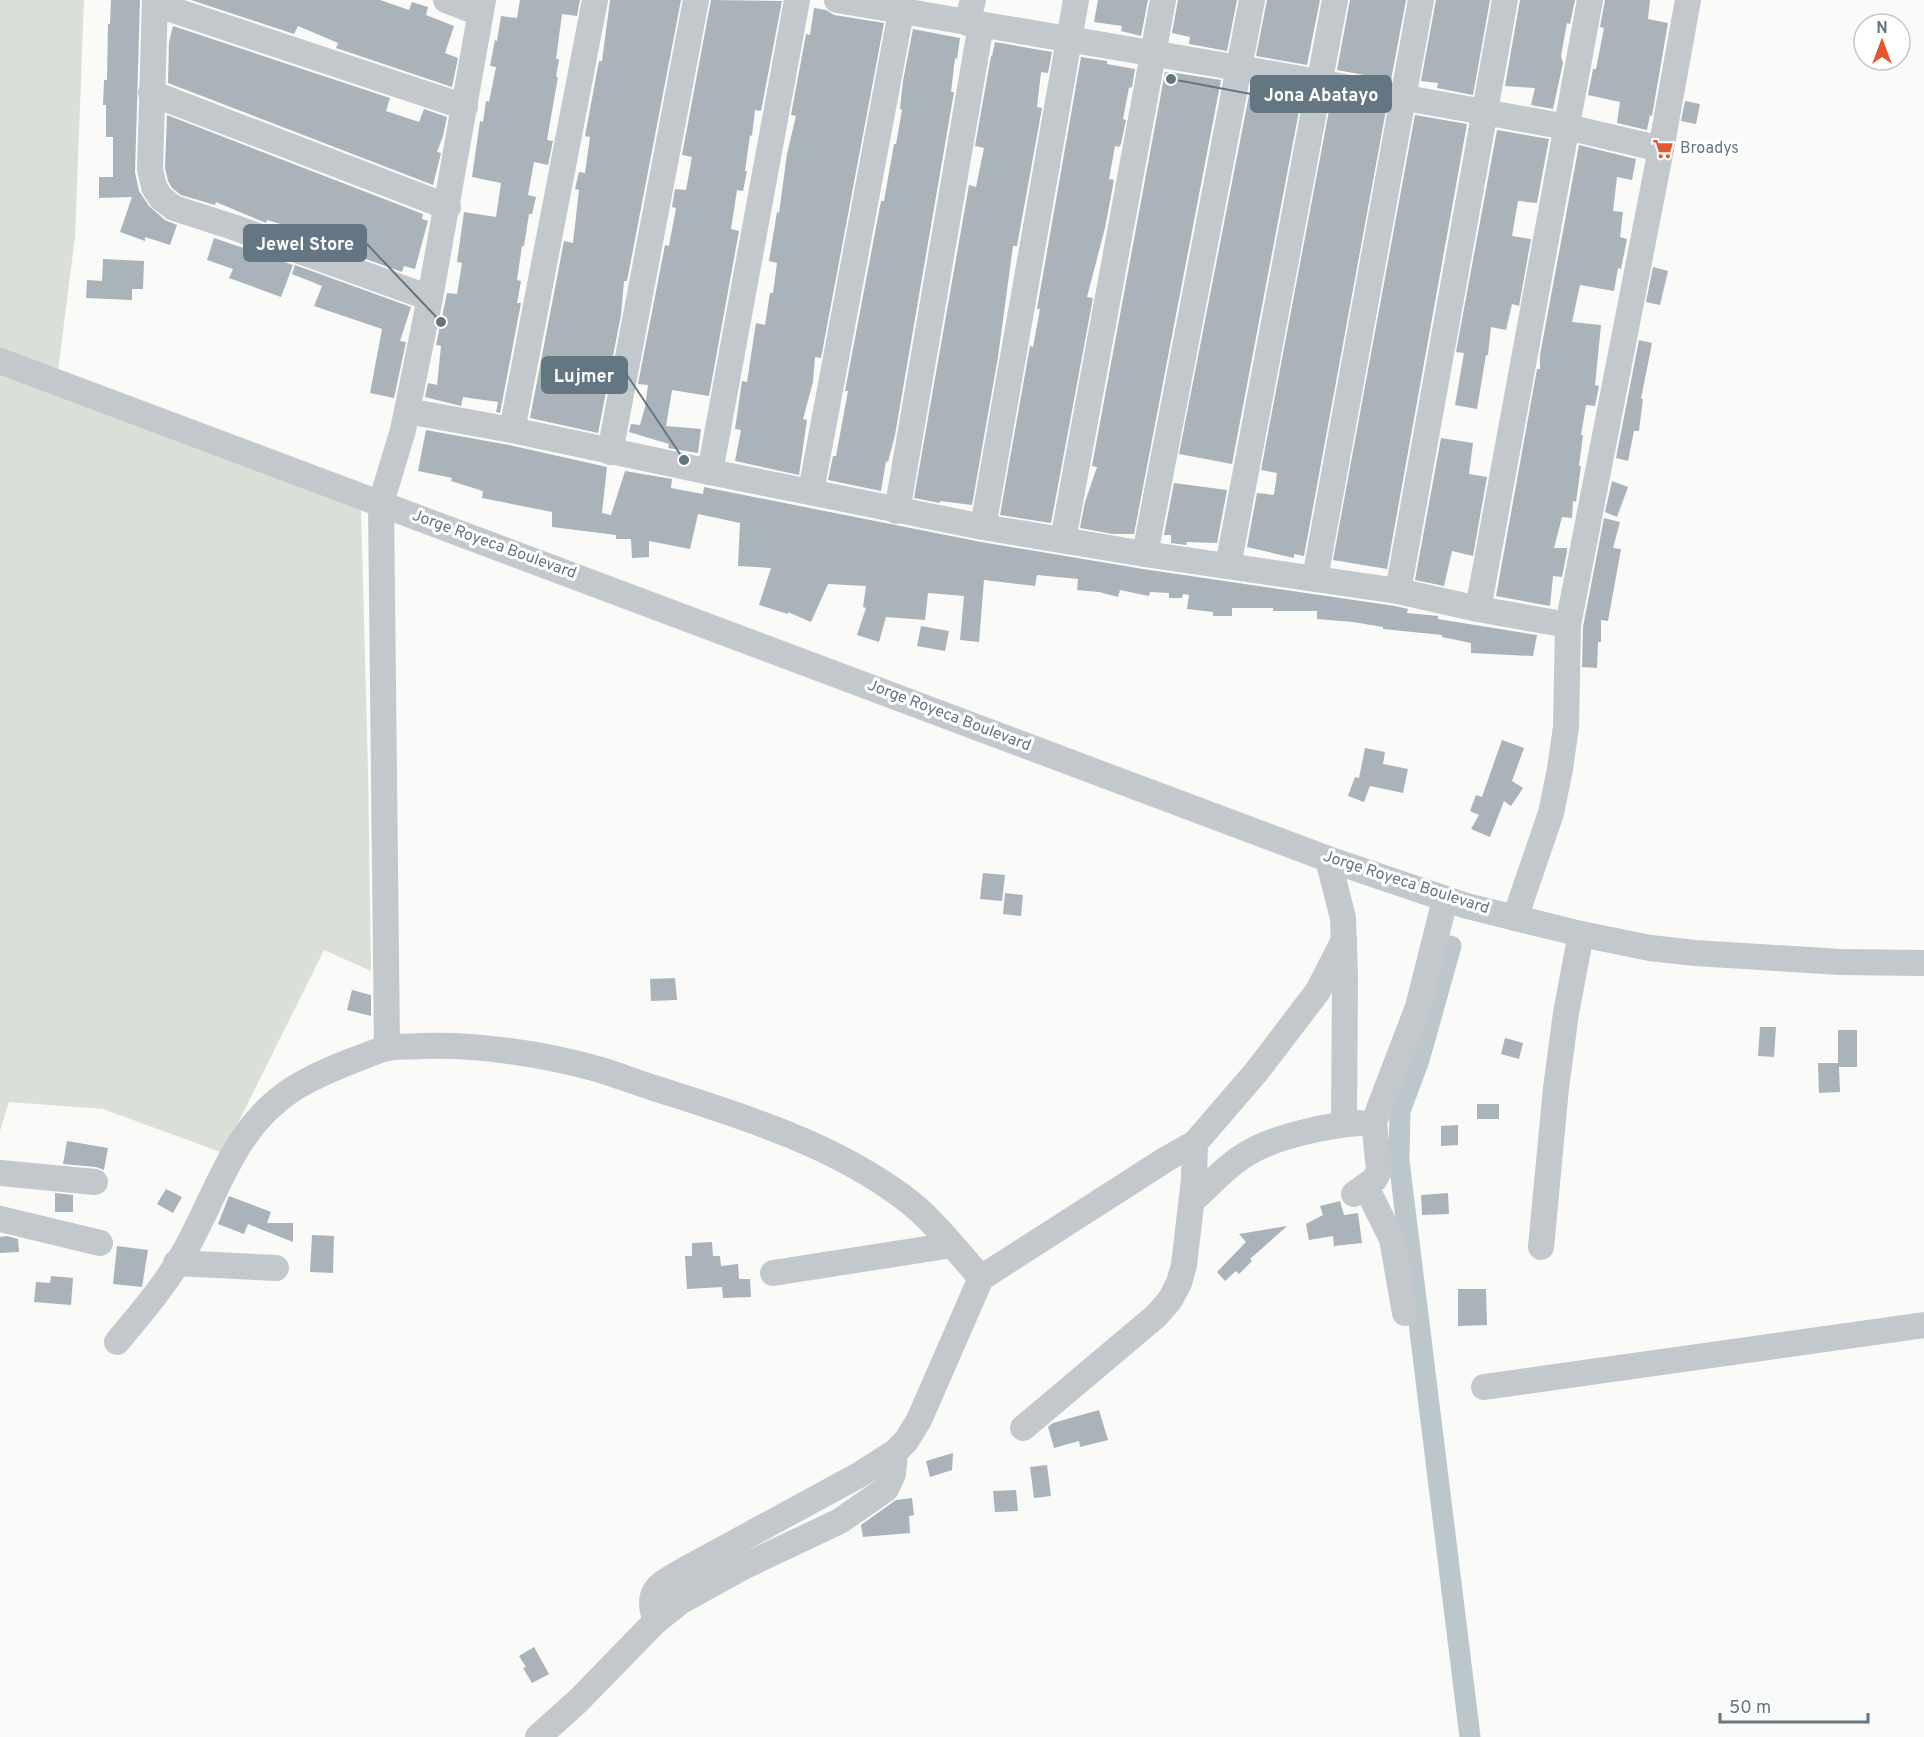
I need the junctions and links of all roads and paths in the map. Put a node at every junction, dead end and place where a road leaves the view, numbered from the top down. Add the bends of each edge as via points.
1 (446, 0) edge
2 (595, 0) edge
3 (696, 0) edge
4 (798, 0) edge
5 (837, 0) edge
6 (1076, 0) edge
7 (1163, 0) edge
8 (1252, 0) edge
9 (1335, 0) edge
10 (1421, 0) edge
11 (1505, 0) edge
12 (1590, 0) edge
13 (1688, 0) edge
14 (155, 2) edge
15 (482, 6) edge
16 (901, 12) junction
17 (974, 16) edge
18 (1067, 40) junction
19 (1152, 54) junction
20 (1239, 68) junction
21 (1320, 83) junction
22 (151, 93) junction
23 (1403, 98) junction
24 (465, 107) junction
25 (1485, 112) junction
26 (1567, 127) junction
27 (1661, 149) junction
28 (448, 207) junction
29 (430, 298) junction
30 (0, 360) edge
31 (407, 411) junction
32 (512, 430) junction
33 (610, 452) junction
34 (710, 472) junction
35 (811, 491) junction
36 (381, 503) junction
37 (897, 511) junction
38 (983, 527) junction
39 (1063, 540) junction
40 (1145, 554) junction
41 (1228, 566) junction
42 (1315, 578) junction
43 (1398, 591) junction
44 (1478, 609) junction
45 (1568, 625) junction
46 (1328, 859) junction
47 (1456, 903) junction
48 (1504, 915) junction
49 (1581, 934) junction
50 (1344, 940) junction
51 (1924, 963) edge
52 (387, 1048) junction
53 (1374, 1122) junction
54 (1344, 1124) junction
55 (1195, 1143) junction
56 (0, 1173) edge
57 (95, 1182) dead end
58 (1192, 1201) junction
59 (0, 1219) edge
60 (100, 1243) dead end
61 (952, 1245) junction
62 (1541, 1247) dead end
63 (177, 1263) junction
64 (276, 1268) dead end
65 (773, 1273) dead end
66 (981, 1278) junction
67 (1405, 1313) dead end
68 (1924, 1324) edge
69 (117, 1342) dead end
70 (1484, 1387) dead end
71 (1023, 1428) dead end
72 (538, 1737) edge

1 - 15 street
2 - 32 street
3 - 33 street
4 - 34 street
5 - 16 street
6 - 18 street
7 - 19 street
8 - 20 street
9 - 21 street
10 - 23 street
11 - 25 street
12 - 26 street
13 - 27 street
14 - 22 street
14 - 24 street
15 - 24 street
16 - 17 street
16 - 35 street
17 - 18 street
17 - 37 street
18 - 19 street
18 - 38 street
19 - 20 street
19 - 39 street
20 - 21 street
20 - 40 street
21 - 23 street
21 - 41 street
22 - 28 street
22 - 29 street via 150,169 154,187 167,203
23 - 25 street
23 - 42 street
24 - 28 street
25 - 26 street
25 - 43 street
26 - 27 street
26 - 44 street
27 - 45 street
28 - 29 street
29 - 31 street
30 - 36 street, Jorge Royeca Boulevard
31 - 32 street
31 - 36 street
32 - 33 street
33 - 34 street
34 - 35 street
35 - 37 street
36 - 46 street, Jorge Royeca Boulevard
36 - 52 street
37 - 38 street
38 - 39 street
39 - 40 street
40 - 41 street
41 - 42 street
42 - 43 street
43 - 44 street
44 - 45 street
45 - 48 street via 1566,727 1551,813
46 - 47 street, Jorge Royeca Boulevard
46 - 50 street via 1340,899
47 - 48 street, Jorge Royeca Boulevard
47 - 53 street
48 - 49 street, Jorge Royeca Boulevard
49 - 51 street, Jorge Royeca Boulevard via 1695,953
49 - 62 street via 1566,1013
50 - 54 street
50 - 55 street via 1301,1015
52 - 61 street via 444,1045 494,1049 600,1070 711,1106 818,1148 868,1174 927,1217
52 - 63 street via 331,1068 293,1089 260,1115 230,1157
53 - 54 street
53 - 67 street via 1379,1170 1375,1179 1360,1190 1392,1239
54 - 58 street via 1263,1144 1240,1158
55 - 58 street
55 - 66 street
56 - 57 street
58 - 71 street via 1184,1265 1170,1300
59 - 60 street
61 - 65 street
61 - 66 street
63 - 64 street
63 - 69 street via 156,1296
66 - 72 street via 919,1420 906,1441 859,1475 662,1584 650,1600 656,1621
68 - 70 street

